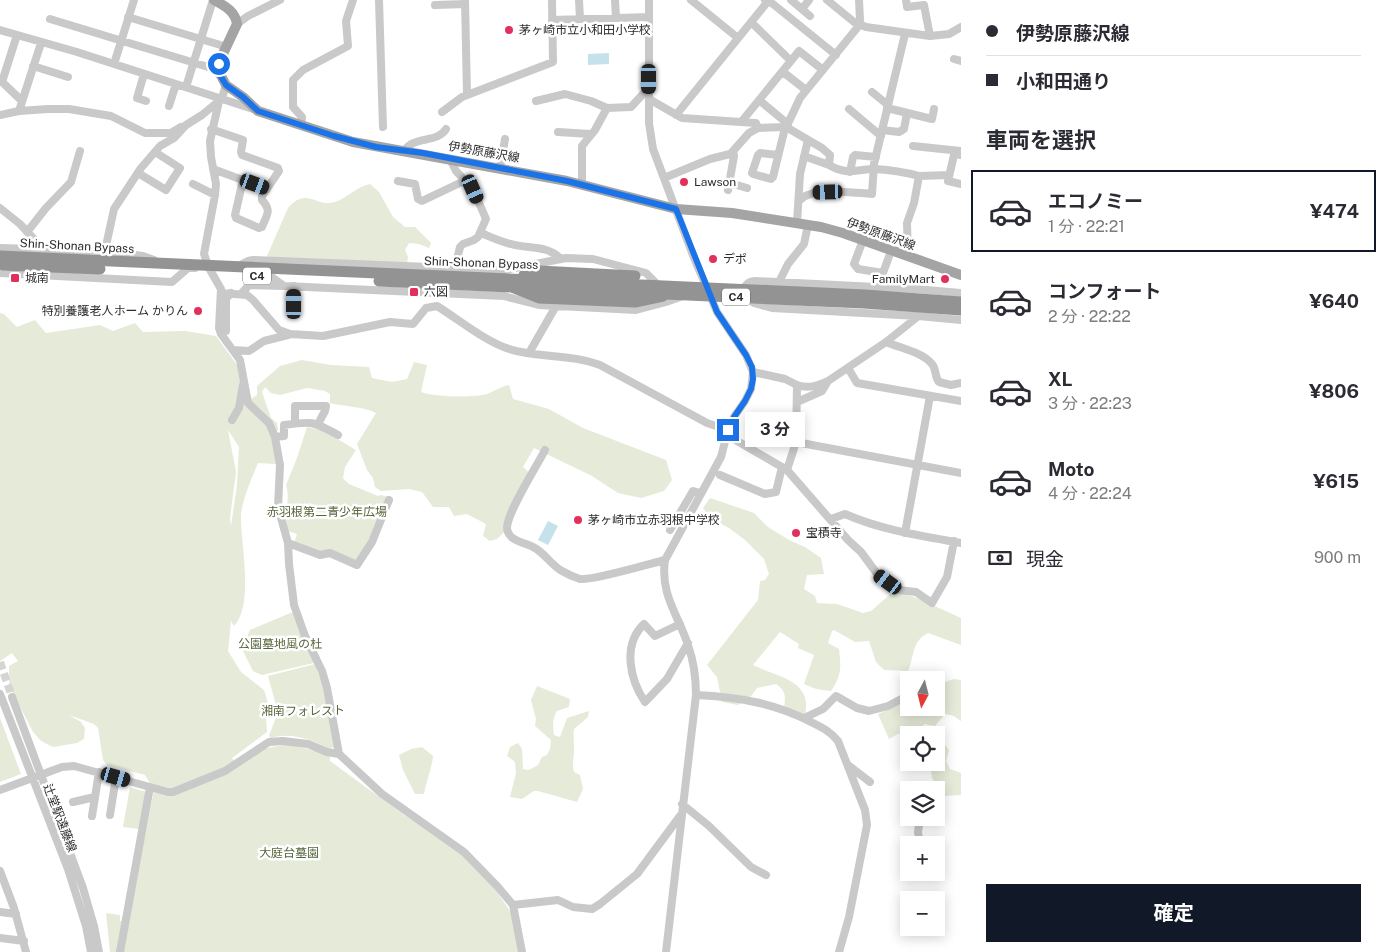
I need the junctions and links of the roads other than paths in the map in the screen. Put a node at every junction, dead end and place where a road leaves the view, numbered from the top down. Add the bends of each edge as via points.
1 (134, 0) edge
2 (214, 0) edge
3 (280, 0) edge
4 (353, 0) edge
5 (379, 0) edge
6 (552, 0) edge
7 (579, 0) edge
8 (615, 0) edge
9 (649, 0) edge
10 (691, 0) edge
11 (791, 0) edge
12 (809, 0) edge
13 (827, 0) edge
14 (859, 0) edge
15 (906, 0) edge
16 (767, 1) edge
17 (465, 2) edge
18 (435, 5) dead end
19 (802, 9) junction
20 (810, 16) dead end
21 (128, 17) junction
22 (649, 17) junction
23 (616, 18) junction
24 (50, 19) dead end
25 (580, 19) junction
26 (552, 20) junction
27 (751, 22) junction
28 (238, 24) junction
29 (859, 25) junction
30 (961, 27) edge
31 (0, 30) edge
32 (905, 34) junction
33 (17, 36) junction
34 (930, 36) junction
35 (738, 38) junction
36 (201, 40) junction
37 (121, 41) junction
38 (41, 43) junction
39 (227, 47) junction
40 (836, 55) junction
41 (791, 61) junction
42 (194, 63) junction
43 (114, 64) junction
44 (33, 66) junction
45 (218, 70) junction
46 (823, 70) junction
47 (782, 72) junction
48 (144, 74) junction
49 (68, 77) dead end
50 (1, 81) edge
51 (176, 84) junction
52 (226, 85) junction
53 (186, 87) junction
54 (806, 90) junction
55 (872, 92) dead end
56 (467, 95) junction
57 (649, 96) junction
58 (220, 100) junction
59 (759, 100) junction
60 (22, 101) junction
61 (146, 101) dead end
62 (536, 101) dead end
63 (169, 106) dead end
64 (888, 106) junction
65 (607, 108) junction
66 (849, 109) dead end
67 (934, 109) dead end
68 (18, 111) junction
69 (258, 111) junction
70 (442, 112) dead end
71 (907, 113) junction
72 (0, 115) edge
73 (676, 115) junction
74 (192, 121) junction
75 (742, 121) junction
76 (301, 125) junction
77 (787, 126) junction
78 (383, 127) dead end
79 (758, 128) junction
80 (211, 129) junction
81 (446, 129) dead end
82 (558, 132) dead end
83 (881, 133) junction
84 (590, 134) junction
85 (505, 139) dead end
86 (808, 140) junction
87 (913, 146) dead end
88 (80, 151) dead end
89 (404, 151) junction
90 (733, 151) junction
91 (155, 152) junction
92 (961, 153) edge
93 (778, 155) dead end
94 (804, 156) junction
95 (876, 157) junction
96 (450, 159) junction
97 (829, 165) junction
98 (500, 168) junction
99 (213, 169) junction
100 (874, 169) junction
101 (850, 172) junction
102 (138, 173) junction
103 (948, 175) junction
104 (919, 176) junction
105 (664, 178) junction
106 (243, 180) junction
107 (398, 181) dead end
108 (464, 181) junction
109 (193, 184) dead end
110 (582, 184) junction
111 (961, 184) edge
112 (747, 188) dead end
113 (267, 189) junction
114 (215, 195) junction
115 (800, 200) junction
116 (0, 208) edge
117 (676, 209) junction
118 (802, 224) junction
119 (27, 232) junction
120 (481, 233) junction
121 (863, 240) junction
122 (0, 248) edge
123 (33, 249) junction
124 (43, 249) junction
125 (104, 251) junction
126 (891, 251) junction
127 (908, 256) junction
128 (560, 258) junction
129 (269, 260) junction
130 (1, 265) edge
131 (208, 266) junction
132 (455, 268) junction
133 (960, 273) edge
134 (31, 274) junction
135 (267, 274) junction
136 (105, 278) junction
137 (775, 282) junction
138 (511, 283) junction
139 (284, 286) junction
140 (294, 286) junction
141 (915, 289) junction
142 (705, 291) junction
143 (674, 292) junction
144 (222, 293) junction
145 (231, 293) junction
146 (242, 293) junction
147 (442, 293) junction
148 (738, 293) junction
149 (961, 293) edge
150 (961, 302) edge
151 (294, 304) dead end
152 (763, 305) junction
153 (437, 306) junction
154 (556, 306) junction
155 (961, 310) edge
156 (918, 316) junction
157 (961, 320) edge
158 (226, 331) dead end
159 (290, 334) junction
160 (886, 342) junction
161 (233, 350) junction
162 (529, 353) junction
163 (848, 368) junction
164 (753, 372) junction
165 (244, 380) junction
166 (828, 381) junction
167 (961, 383) edge
168 (797, 385) junction
169 (930, 396) junction
170 (961, 401) edge
171 (797, 402) junction
172 (232, 420) dead end
173 (296, 423) junction
174 (318, 424) junction
175 (727, 432) junction
176 (338, 435) dead end
177 (275, 438) junction
178 (796, 442) junction
179 (546, 450) dead end
180 (918, 465) junction
181 (785, 469) junction
182 (961, 473) edge
183 (720, 475) dead end
184 (700, 493) junction
185 (389, 500) dead end
186 (831, 519) junction
187 (670, 530) dead end
188 (906, 532) junction
189 (957, 542) edge
190 (288, 543) junction
191 (665, 560) junction
192 (680, 624) junction
193 (688, 643) junction
194 (0, 694) edge
195 (696, 695) junction
196 (12, 697) tunnel mouth
197 (900, 700) edge
198 (804, 718) junction
199 (339, 754) junction
200 (848, 764) junction
201 (99, 772) junction
202 (41, 774) junction
203 (116, 777) junction
204 (33, 778) junction
205 (870, 782) dead end
206 (150, 787) junction
207 (0, 790) edge
208 (95, 798) junction
209 (73, 802) dead end
210 (682, 804) junction
211 (681, 814) junction
212 (110, 815) dead end
213 (92, 816) dead end
214 (0, 871) edge
215 (766, 875) dead end
216 (3, 885) edge
217 (513, 905) junction
218 (0, 912) edge
219 (16, 914) junction
220 (0, 938) edge
221 (24, 941) junction
222 (26, 952) edge
223 (91, 952) edge
224 (99, 952) edge
225 (120, 952) edge
226 (522, 952) edge
227 (666, 952) edge
228 (838, 952) edge

1 - 21 street
2 - 28 main road via 228,7
2 - 36 street
3 - 28 street
4 - 76 street via 346,21 348,46 303,70 293,80 293,107 302,117
5 - 78 street
6 - 26 street
7 - 25 street
8 - 23 street
9 - 22 street
10 - 35 street
11 - 19 street
12 - 19 street
13 - 29 street
14 - 29 street
15 - 34 street via 907,7 924,5
16 - 27 street
16 - 40 street
17 - 18 street
17 - 56 street
19 - 20 street
21 - 36 street
21 - 37 street
22 - 23 street
22 - 57 street
23 - 25 street
24 - 37 street
25 - 26 street
26 - 56 street via 553,62
27 - 35 street
27 - 41 street
28 - 39 main road
29 - 32 street
29 - 40 street
30 - 34 street via 949,34
31 - 33 street
32 - 34 street
32 - 64 street
33 - 38 street
33 - 50 street
35 - 73 street
36 - 39 street
36 - 42 street
37 - 42 street
37 - 43 street
38 - 43 street
38 - 44 street
39 - 45 main road
40 - 46 street
41 - 46 street via 799,51
41 - 47 street
42 - 45 street
42 - 53 street
43 - 48 street
44 - 49 street
44 - 60 street
45 - 52 main road, 伊勢原藤沢線
46 - 54 street
47 - 54 street
47 - 59 street
48 - 51 street
48 - 61 street via 137,98
50 - 60 street
51 - 53 street
51 - 63 street
52 - 58 street
52 - 69 main road, 伊勢原藤沢線
53 - 58 street
54 - 77 street
55 - 64 street
56 - 70 street
57 - 65 street via 644,93 631,107
57 - 73 street
57 - 105 street via 650,140
58 - 69 street
58 - 74 street
58 - 80 street
59 - 75 street
59 - 77 street
60 - 68 street
62 - 65 street via 560,94
64 - 71 street
64 - 83 street
65 - 84 street
66 - 83 street
67 - 71 street via 932,119
68 - 72 street
68 - 74 street via 69,109 111,116 144,133 171,133
69 - 76 main road, 伊勢原藤沢線
71 - 83 street via 904,129
73 - 75 street
74 - 91 street
75 - 79 street via 756,123
76 - 89 main road, 伊勢原藤沢線 via 353,142
77 - 79 street
77 - 86 street
77 - 93 street
79 - 90 street
80 - 99 street
80 - 113 street via 243,140 242,155 278,168
81 - 89 street via 439,136 411,142
82 - 84 street
83 - 95 street
84 - 110 street via 582,146
85 - 98 street
86 - 94 street
86 - 97 street via 830,155
87 - 92 street
88 - 119 street via 71,182
89 - 96 main road, 伊勢原藤沢線
90 - 105 street
90 - 112 street via 729,187
91 - 102 street
91 - 102 street via 180,168 166,190
92 - 103 street via 954,155
94 - 97 street
94 - 115 street
95 - 100 street
95 - 101 street via 855,155
96 - 98 main road, 伊勢原藤沢線
96 - 108 street
97 - 101 street
98 - 110 main road, 伊勢原藤沢線
99 - 106 street
99 - 114 street
100 - 101 street
100 - 104 street
100 - 115 street via 872,194 815,192
102 - 125 street via 114,209
103 - 104 street
103 - 111 street via 948,181
104 - 127 street via 908,223
105 - 117 street
106 - 113 street
106 - 113 street via 236,218 259,228 268,210 262,200
107 - 108 street via 415,184 418,199 422,201
108 - 120 street via 473,189 486,219
109 - 114 street
110 - 117 main road, 伊勢原藤沢線
114 - 131 street via 205,250
115 - 118 street
116 - 119 street
117 - 118 main road, 伊勢原藤沢線
117 - 142 street
118 - 121 main road, 伊勢原藤沢線
118 - 137 street via 804,244
119 - 124 street
120 - 128 street via 510,244 532,246
120 - 132 street via 463,244
121 - 126 main road, 伊勢原藤沢線
121 - 126 street via 854,264 858,269 883,272
122 - 123 street
123 - 124 street
123 - 134 street
124 - 125 street
125 - 131 street via 143,256 160,262
125 - 136 street
126 - 127 main road, 伊勢原藤沢線
127 - 133 main road, 伊勢原藤沢線
128 - 132 street via 505,270
128 - 143 street via 592,259 646,273 659,286
129 - 131 street via 248,261 240,266
129 - 132 street
129 - 135 street
130 - 134 street
130 - 138 highway, Shin-Shonan Bypass / C4, bridge
131 - 135 street via 262,270
131 - 136 street via 188,268 172,282
131 - 144 street
134 - 136 street
135 - 139 street
137 - 141 street
137 - 148 street via 750,282
137 - 152 street via 762,288 760,301
138 - 143 highway, Shin-Shonan Bypass / C4, bridge
138 - 143 highway, bridge via 539,271 587,273 636,276
139 - 140 street
139 - 146 street via 249,285
140 - 147 street
140 - 151 street
141 - 149 street
141 - 156 street
142 - 143 street
142 - 148 street
142 - 164 street via 746,355
143 - 150 highway, Shin-Shonan Bypass / C4, bridge via 865,294
143 - 154 street via 636,310
143 - 155 highway, Shin-Shonan Bypass / C4, bridge
144 - 145 street
144 - 161 street via 219,328
145 - 146 street
145 - 158 street via 226,299
146 - 159 street via 248,295 279,330
147 - 153 street
147 - 154 street via 509,296 536,305
148 - 152 street
152 - 156 street
153 - 159 street via 426,308 413,324 390,322 323,336
153 - 162 street via 495,343
154 - 162 street
156 - 157 street
156 - 160 street
159 - 161 street via 264,341 249,351
160 - 163 street
160 - 167 street via 926,359 933,365 939,382
161 - 165 street via 240,360
162 - 175 street via 600,364
163 - 166 street
163 - 169 street via 857,383
164 - 168 street
164 - 175 street via 749,395
165 - 172 street via 239,408
165 - 177 street via 248,403 269,423
166 - 168 street via 814,387
166 - 171 street via 822,391
168 - 171 street
169 - 170 street
169 - 180 street
171 - 178 street
173 - 174 street
173 - 174 street via 295,406 326,406
173 - 177 street via 284,425 284,436
174 - 176 street
175 - 181 street
175 - 184 street via 721,457
177 - 190 street via 280,465 278,507
178 - 180 street
178 - 181 street
179 - 191 street via 519,496 508,524 507,530 513,539 535,548 555,567 579,578
180 - 182 street
180 - 188 street
181 - 183 street via 776,492 765,494
181 - 186 street
184 - 187 street via 693,491
184 - 191 street
185 - 190 street via 372,542 357,565 330,553 320,555
186 - 188 street via 845,514
186 - 189 street via 862,552 878,576 899,590 916,592 932,603 947,578
188 - 189 street
190 - 199 street via 294,605 322,671
191 - 192 street via 665,587
192 - 193 street
192 - 193 street via 655,636 644,624 638,630 630,649 631,675 645,702 667,679
193 - 195 street via 696,676
194 - 204 street, 辻堂駅遠藤線
195 - 198 street via 730,696 786,710
195 - 210 street
196 - 202 street, 辻堂駅遠藤線
197 - 198 street via 869,711 856,708 836,696 823,709
198 - 200 street via 833,734
199 - 206 street via 308,744 269,742 225,771 174,792
199 - 217 street via 382,794 464,852
200 - 205 street
200 - 228 street via 865,810 867,825
201 - 202 street via 74,766
201 - 203 street
201 - 208 street
202 - 204 street
202 - 224 street, 辻堂駅遠藤線 via 83,888
203 - 206 street
203 - 212 street
204 - 207 street
204 - 223 street, 辻堂駅遠藤線 via 68,869
206 - 225 street
208 - 209 street
208 - 213 street
210 - 211 street
210 - 215 street
211 - 217 street via 637,874 592,909 573,907 558,900
211 - 227 street
214 - 216 street
216 - 219 street
217 - 226 street
218 - 219 street
219 - 221 street
220 - 221 street
221 - 222 street

